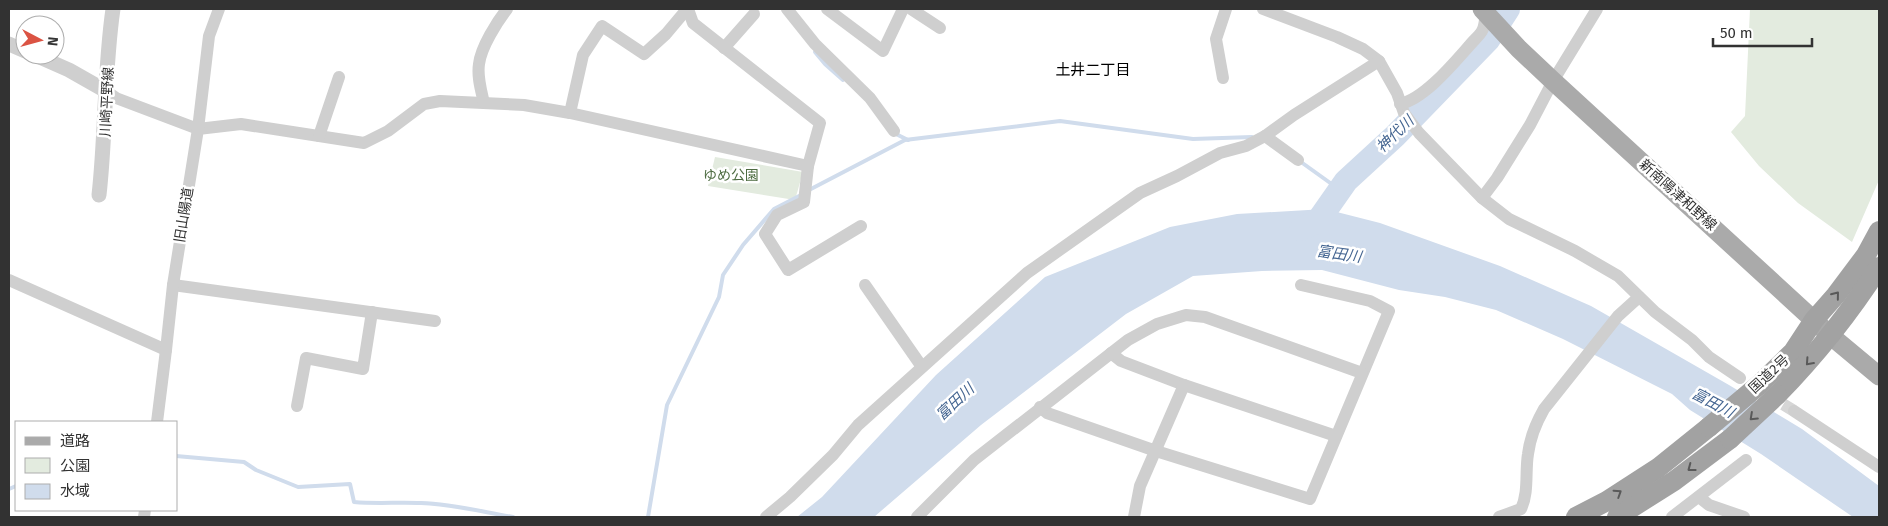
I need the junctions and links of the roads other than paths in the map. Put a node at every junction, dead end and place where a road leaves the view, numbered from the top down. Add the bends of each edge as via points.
1 (114, 9) edge
2 (219, 9) edge
3 (507, 9) edge
4 (687, 9) edge
5 (787, 9) edge
6 (827, 9) edge
7 (903, 9) edge
8 (911, 9) edge
9 (1226, 9) edge
10 (1263, 9) edge
11 (1597, 9) edge
12 (754, 14) dead end
13 (1490, 17) edge
14 (940, 28) dead end
15 (724, 48) junction
16 (1379, 61) junction
17 (58, 65) edge
18 (339, 77) dead end
19 (1223, 78) dead end
20 (1553, 81) junction
21 (106, 91) junction
22 (484, 103) junction
23 (1402, 108) junction
24 (570, 113) junction
25 (198, 129) junction
26 (894, 131) dead end
27 (319, 136) junction
28 (1265, 136) junction
29 (1298, 160) dead end
30 (808, 166) junction
31 (99, 195) dead end
32 (1482, 198) junction
33 (861, 226) dead end
34 (1879, 231) edge
35 (1879, 267) edge
36 (9, 280) edge
37 (1301, 284) dead end
38 (173, 285) junction
39 (865, 285) dead end
40 (1639, 296) junction
41 (372, 312) junction
42 (1814, 320) junction
43 (435, 321) dead end
44 (1831, 336) junction
45 (166, 350) junction
46 (1111, 353) junction
47 (922, 367) junction
48 (1362, 373) junction
49 (1879, 376) edge
50 (1740, 378) dead end
51 (1184, 385) junction
52 (297, 406) dead end
53 (1040, 407) junction
54 (1794, 411) tunnel mouth
55 (157, 421) edge
56 (1336, 436) junction
57 (1156, 452) junction
58 (1746, 460) dead end
59 (1879, 467) edge
60 (1699, 497) junction
61 (766, 517) edge
62 (917, 517) edge
63 (1134, 517) edge
64 (1500, 517) edge
65 (1576, 517) edge
66 (1617, 517) edge
67 (1672, 517) edge
68 (1744, 517) edge

1 - 21 street, 川崎平野線
2 - 25 street, 旧山陽道 via 209,36
3 - 22 street via 495,25 479,63 478,78
4 - 15 street via 693,23
4 - 24 street via 644,54 602,26 583,55
5 - 26 street via 815,44 870,98
6 - 7 street via 882,51
8 - 14 street
9 - 19 street via 1216,39
10 - 16 street via 1337,37
11 - 20 street
12 - 15 street
13 - 20 main road, 新南陽津和野線
13 - 23 street via 1482,31 1448,69
15 - 30 street via 820,123
16 - 23 street via 1398,93
16 - 28 street
17 - 21 street
18 - 27 street
20 - 32 street via 1530,125
20 - 42 main road, 新南陽津和野線
21 - 25 street via 116,98
21 - 31 street, 川崎平野線
22 - 24 street via 524,105
22 - 27 street via 440,101 424,104 364,144
23 - 32 street via 1419,133
24 - 30 street
25 - 27 street via 241,124
25 - 38 street, 旧山陽道
28 - 29 street
28 - 47 street via 1246,146 1220,152 1140,193 1027,273
30 - 33 street via 804,202 777,215 765,234 788,270
32 - 40 street via 1509,219 1618,276
42 -> 34 highway, 国道2号 via 1866,255
35 - 44 highway, 国道2号
36 - 45 street
37 - 48 street via 1370,301 1388,311
38 - 41 street
38 - 45 street, 旧山陽道
39 - 47 street
40 - 50 street via 1710,358
40 - 64 street via 1618,316 1544,409 1535,425 1528,452 1525,501 1521,509
41 - 43 street
41 - 52 street via 364,369 306,358
42 - 44 main road, 新南陽津和野線
65 -> 42 highway, 国道2号, bridge via 1658,468 1709,427 1793,352
44 - 49 main road, 新南陽津和野線
44 -> 66 highway, 国道2号, bridge via 1777,396 1730,439 1674,481
45 - 55 street, 旧山陽道
46 - 48 street via 1157,324 1186,315 1205,317
46 - 51 street via 1121,361
46 - 53 street
47 - 61 street via 858,425 833,455
48 - 56 street
51 - 56 street
51 - 57 street
53 - 57 street via 1047,413
53 - 62 street via 974,460
54 - 59 street
56 - 57 street via 1310,499
57 - 63 street via 1140,486
58 - 60 street
60 - 67 street
60 - 68 street via 1709,505

